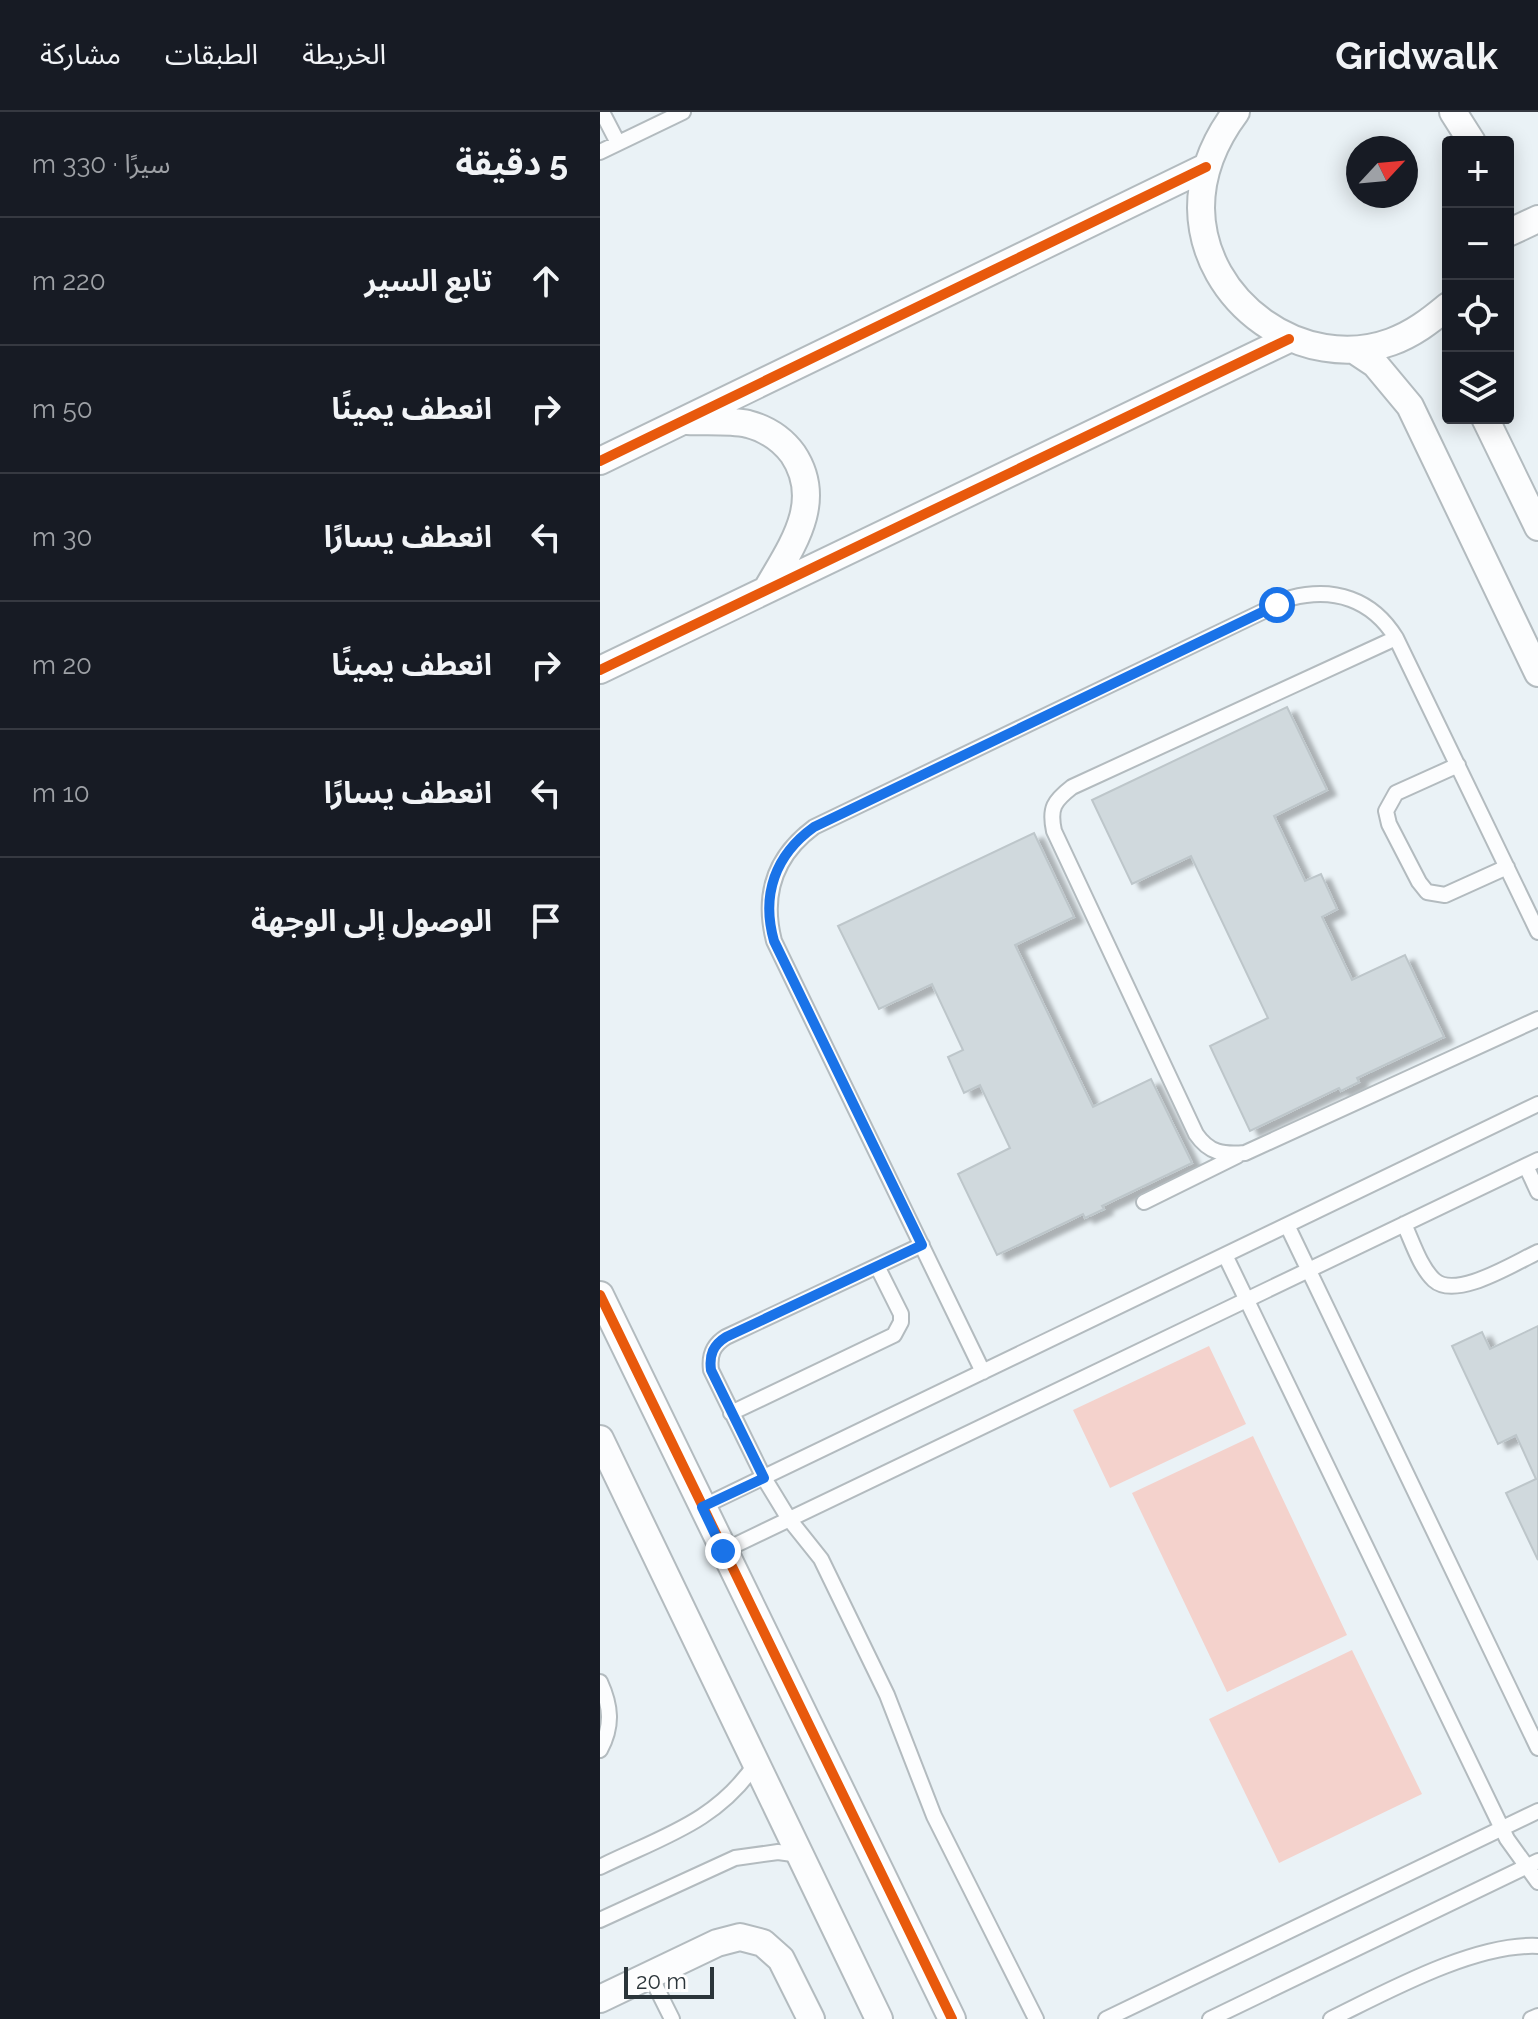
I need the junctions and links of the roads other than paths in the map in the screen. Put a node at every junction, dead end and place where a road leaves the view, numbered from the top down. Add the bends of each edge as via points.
1 (602, 112) edge
2 (683, 112) edge
3 (1236, 112) edge
4 (1453, 112) edge
5 (1468, 136) edge
6 (618, 143) junction
7 (600, 152) edge
8 (1206, 167) junction
9 (1538, 219) edge
10 (1514, 230) edge
11 (1442, 311) edge
12 (1289, 339) junction
13 (1354, 350) junction
14 (684, 421) junction
15 (1489, 424) edge
16 (600, 461) edge
17 (1530, 491) edge
18 (1538, 527) edge
19 (767, 589) junction
20 (1396, 638) junction
21 (600, 670) edge
22 (1538, 673) edge
23 (1458, 765) junction
24 (1507, 867) junction
25 (1538, 932) edge
26 (1538, 1019) edge
27 (1538, 1104) edge
28 (1245, 1153) junction
29 (1532, 1163) edge
30 (1538, 1192) edge
31 (1144, 1202) dead end
32 (1404, 1224) junction
33 (1287, 1225) junction
34 (922, 1245) junction
35 (1538, 1252) edge
36 (1225, 1255) junction
37 (877, 1266) junction
38 (1308, 1270) junction
39 (600, 1295) edge
40 (1246, 1300) junction
41 (983, 1372) junction
42 (731, 1413) junction
43 (600, 1439) edge
44 (764, 1478) junction
45 (702, 1507) junction
46 (789, 1519) junction
47 (723, 1551) junction
48 (600, 1682) edge
49 (1538, 1748) edge
50 (600, 1750) edge
51 (756, 1763) junction
52 (1538, 1811) edge
53 (1502, 1829) junction
54 (800, 1855) junction
55 (1533, 1864) edge
56 (600, 1867) edge
57 (1538, 1882) edge
58 (600, 1920) edge
59 (1538, 1946) edge
60 (650, 1975) junction
61 (600, 1999) edge
62 (1538, 2016) edge
63 (672, 2019) edge
64 (811, 2019) edge
65 (879, 2019) edge
66 (952, 2019) edge
67 (1036, 2019) edge
68 (1106, 2019) edge
69 (1210, 2019) edge
70 (1331, 2019) edge
71 (1531, 2019) edge

1 - 6 lane
2 - 6 lane
3 - 8 street
4 - 5 street
6 - 7 lane
8 - 12 street via 1201,209 1208,249 1226,287 1254,317
8 - 14 street
9 - 10 street
11 - 13 street via 1390,342
12 - 13 street
12 - 19 street
13 - 22 street via 1375,364 1410,406
14 - 16 street
14 - 19 street via 747,423 769,431 800,465 807,487 806,511
15 - 17 street
17 - 18 street
19 - 21 street
20 - 23 lane
20 - 28 lane via 1072,787 1054,806 1054,831 1196,1134 1214,1152
20 - 34 lane via 1377,613 1351,598 1321,593 1291,598 814,827 787,852 769,895 774,941
23 - 24 lane
23 - 24 lane via 1396,793 1386,811 1389,824 1419,882 1433,894 1445,895
24 - 25 lane
26 - 28 lane
27 - 33 lane
28 - 31 lane
29 - 30 lane
29 - 32 lane
32 - 35 lane via 1429,1274 1447,1287 1461,1287
32 - 38 lane
33 - 36 lane
33 - 38 lane
34 - 37 lane
34 - 41 lane
36 - 40 lane
36 - 41 lane
37 - 42 lane via 720,1341 711,1354 711,1370
37 - 42 lane via 901,1314 894,1335
38 - 40 lane
38 - 49 lane
39 - 45 street
40 - 46 lane
40 - 53 lane
41 - 44 lane
42 - 44 lane
43 - 51 street
44 - 45 lane
44 - 46 lane
45 - 47 street
46 - 47 lane
46 - 67 lane via 821,1559 887,1695 945,1838
47 - 66 street
48 - 50 lane via 610,1713
51 - 54 street
51 - 56 lane via 710,1813
52 - 53 lane
53 - 55 lane via 1512,1849
53 - 68 lane
54 - 58 lane via 778,1852 735,1858
54 - 65 street
55 - 57 lane
55 - 69 lane
59 - 70 lane via 1486,1952
60 - 61 street
60 - 63 lane
60 - 64 street via 717,1943 752,1939 781,1959
62 - 71 lane

